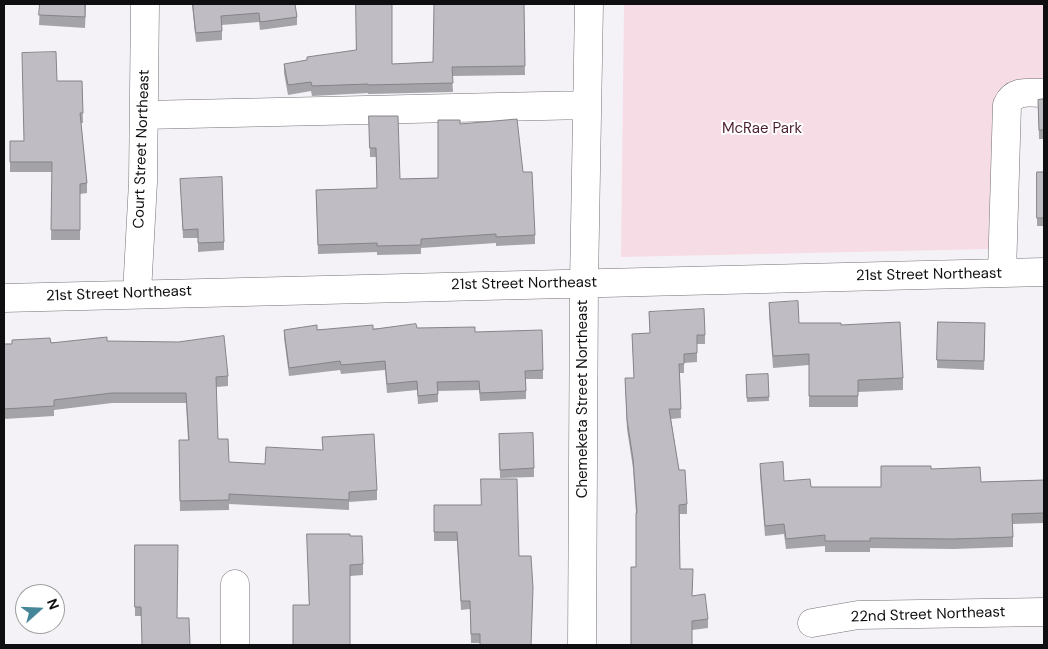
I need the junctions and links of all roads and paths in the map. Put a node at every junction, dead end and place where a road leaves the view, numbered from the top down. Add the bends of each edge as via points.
1 (145, 4) edge
2 (589, 4) edge
3 (1044, 93) edge
4 (587, 105) junction
5 (144, 114) junction
6 (1044, 272) edge
7 (1002, 273) junction
8 (584, 283) junction
9 (136, 293) junction
10 (4, 298) edge
11 (235, 584) dead end
12 (1044, 612) edge
13 (812, 623) dead end
14 (234, 645) edge
15 (582, 645) edge

1 - 5 street, Court Street Northeast
2 - 4 street, Chemeketa Street Northeast
3 - 7 street via 1016,95 1007,105
4 - 5 street
4 - 8 street, Chemeketa Street Northeast
5 - 9 street, Court Street Northeast
6 - 7 street, 21st Street Northeast
7 - 8 street, 21st Street Northeast
8 - 9 street, 21st Street Northeast
8 - 15 street, Chemeketa Street Northeast
9 - 10 street, 21st Street Northeast
11 - 14 street
12 - 13 street, 22nd Street Northeast via 858,615

